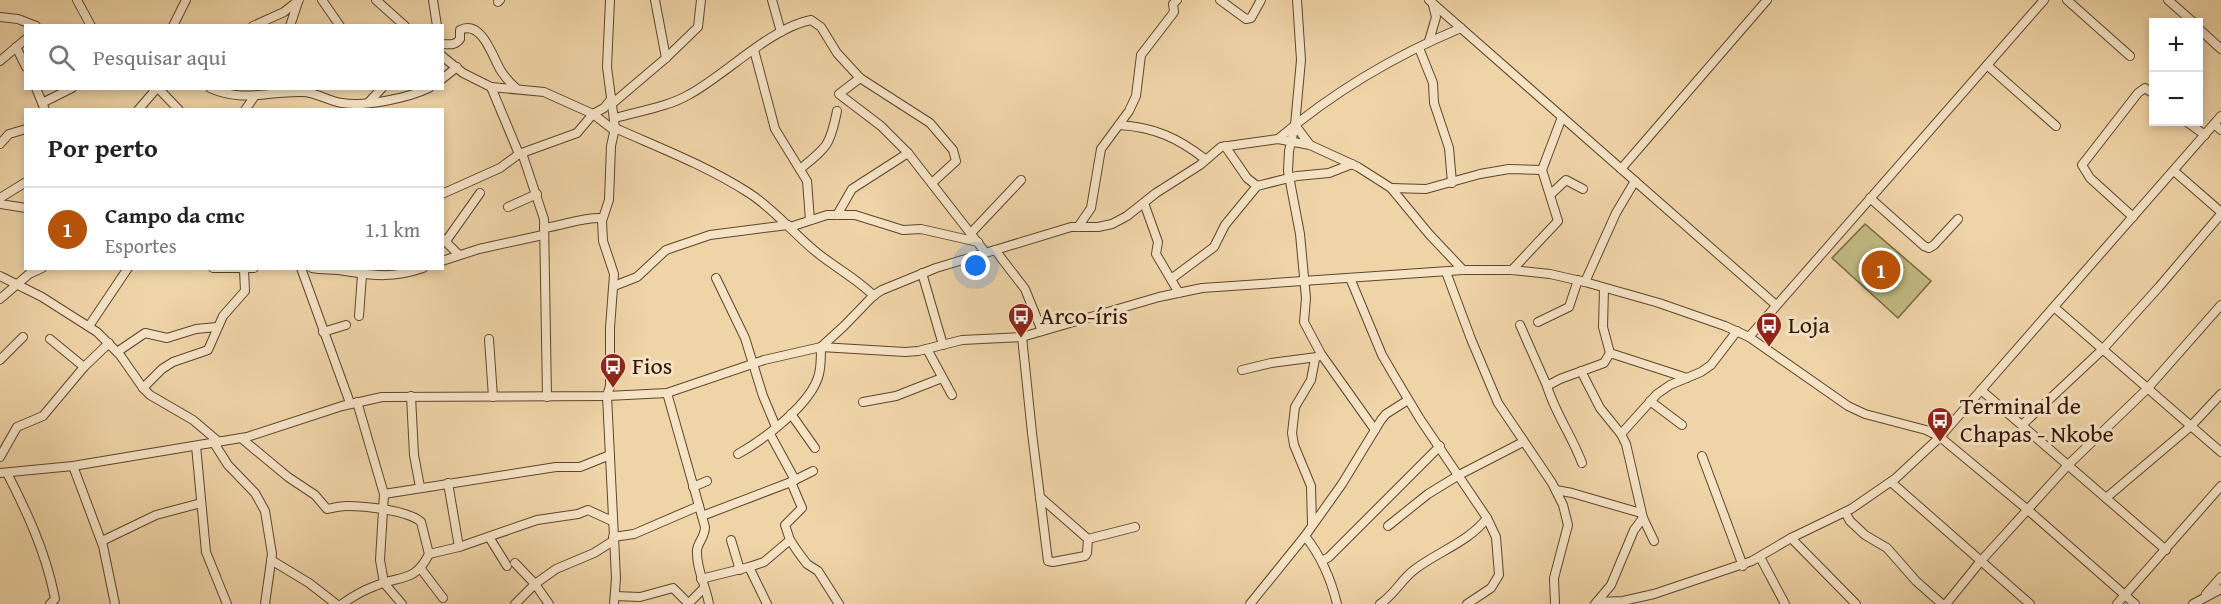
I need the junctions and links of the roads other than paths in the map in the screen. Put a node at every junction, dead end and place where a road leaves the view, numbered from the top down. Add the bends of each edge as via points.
1 (77, 0) edge
2 (176, 0) edge
3 (195, 0) edge
4 (298, 0) edge
5 (322, 0) edge
6 (376, 0) edge
7 (433, 0) edge
8 (610, 0) edge
9 (655, 0) edge
10 (701, 0) edge
11 (772, 0) edge
12 (1220, 0) edge
13 (1261, 0) edge
14 (1297, 0) edge
15 (1767, 0) edge
16 (2044, 0) edge
17 (2067, 0) edge
18 (2168, 0) edge
19 (186, 1) edge
20 (1173, 1) edge
21 (1430, 1) edge
22 (180, 13) junction
23 (0, 17) edge
24 (2188, 18) edge
25 (31, 24) edge
26 (90, 24) edge
27 (175, 24) edge
28 (257, 24) edge
29 (291, 24) edge
30 (339, 24) edge
31 (403, 24) edge
32 (437, 24) edge
33 (1461, 28) junction
34 (781, 32) junction
35 (2203, 32) edge
36 (24, 41) edge
37 (1429, 41) junction
38 (444, 44) edge
39 (16, 47) junction
40 (1419, 48) junction
41 (2221, 49) edge
42 (754, 50) junction
43 (4, 54) edge
44 (2130, 56) dead end
45 (444, 57) edge
46 (666, 58) junction
47 (0, 61) edge
48 (24, 64) edge
49 (1987, 66) junction
50 (457, 67) junction
51 (444, 77) edge
52 (860, 78) junction
53 (491, 87) junction
54 (517, 89) junction
55 (37, 90) edge
56 (69, 90) edge
57 (155, 90) edge
58 (159, 90) edge
59 (216, 90) edge
60 (380, 90) edge
61 (424, 90) edge
62 (2149, 91) edge
63 (254, 97) junction
64 (612, 101) junction
65 (369, 102) junction
66 (335, 105) edge
67 (44, 106) edge
68 (140, 108) edge
69 (177, 108) edge
70 (246, 108) edge
71 (837, 111) dead end
72 (593, 114) junction
73 (2221, 116) edge
74 (1562, 117) junction
75 (615, 118) junction
76 (2214, 124) junction
77 (1119, 125) junction
78 (1295, 125) junction
79 (2056, 126) dead end
80 (2193, 126) edge
81 (24, 130) edge
82 (615, 130) junction
83 (2221, 130) edge
84 (2205, 135) junction
85 (1278, 139) junction
86 (1291, 141) junction
87 (0, 144) edge
88 (1310, 145) junction
89 (1225, 146) junction
90 (908, 153) junction
91 (521, 154) junction
92 (1205, 159) junction
93 (1352, 164) junction
94 (800, 169) junction
95 (1621, 169) junction
96 (1542, 170) junction
97 (2174, 171) junction
98 (1289, 178) junction
99 (1021, 180) dead end
100 (1635, 181) junction
101 (24, 183) edge
102 (932, 183) junction
103 (1452, 183) junction
104 (1257, 186) junction
105 (1391, 188) junction
106 (1583, 189) dead end
107 (480, 193) dead end
108 (444, 194) edge
109 (537, 194) junction
110 (1551, 194) junction
111 (0, 198) edge
112 (1870, 198) junction
113 (1144, 203) junction
114 (0, 204) edge
115 (508, 207) dead end
116 (24, 208) edge
117 (2221, 213) edge
118 (837, 215) junction
119 (2133, 217) junction
120 (602, 218) junction
121 (810, 219) junction
122 (1958, 219) dead end
123 (789, 226) junction
124 (1078, 227) junction
125 (544, 231) junction
126 (971, 233) junction
127 (444, 240) edge
128 (979, 243) junction
129 (995, 250) junction
130 (986, 252) junction
131 (459, 255) junction
132 (444, 260) edge
133 (38, 270) edge
134 (127, 270) edge
135 (244, 270) edge
136 (302, 270) edge
137 (333, 270) edge
138 (417, 270) edge
139 (1463, 270) junction
140 (1512, 270) junction
141 (1446, 272) junction
142 (922, 273) junction
143 (362, 275) junction
144 (0, 276) edge
145 (716, 278) dead end
146 (1350, 278) junction
147 (1171, 279) junction
148 (1304, 280) junction
149 (1581, 281) junction
150 (17, 284) junction
151 (614, 286) junction
152 (1604, 288) junction
153 (1179, 293) junction
154 (873, 296) junction
155 (0, 299) edge
156 (1776, 305) junction
157 (2221, 305) edge
158 (2054, 307) junction
159 (359, 316) dead end
160 (1538, 322) dead end
161 (346, 325) dead end
162 (1520, 325) dead end
163 (89, 326) junction
164 (217, 327) junction
165 (1042, 331) junction
166 (323, 332) junction
167 (1737, 332) junction
168 (23, 337) dead end
169 (1022, 337) junction
170 (1749, 337) junction
171 (50, 339) dead end
172 (489, 339) dead end
173 (109, 343) junction
174 (943, 345) junction
175 (821, 347) junction
176 (927, 349) junction
177 (2103, 349) junction
178 (117, 352) junction
179 (1610, 353) junction
180 (1318, 356) junction
181 (0, 360) edge
182 (754, 364) junction
183 (84, 367) junction
184 (1242, 370) dead end
185 (1581, 371) junction
186 (942, 378) junction
187 (1687, 378) junction
188 (1547, 386) junction
189 (142, 388) junction
190 (2147, 388) junction
191 (1981, 390) junction
192 (667, 393) junction
193 (2221, 394) edge
194 (952, 395) dead end
195 (411, 396) junction
196 (607, 396) junction
197 (493, 397) junction
198 (547, 397) junction
199 (1408, 400) junction
200 (1650, 401) junction
201 (354, 402) junction
202 (863, 402) dead end
203 (791, 414) junction
204 (1682, 425) dead end
205 (2022, 425) junction
206 (2191, 426) junction
207 (776, 427) junction
208 (1375, 430) junction
209 (770, 434) junction
210 (1621, 434) junction
211 (1940, 437) junction
212 (242, 438) junction
213 (216, 442) junction
214 (1523, 442) junction
215 (196, 446) junction
216 (1440, 446) junction
217 (815, 448) dead end
218 (2221, 452) edge
219 (610, 454) junction
220 (738, 454) dead end
221 (1701, 456) dead end
222 (0, 457) edge
223 (1582, 463) dead end
224 (73, 465) junction
225 (2068, 465) junction
226 (813, 471) dead end
227 (3, 473) edge
228 (1459, 475) junction
229 (707, 481) dead end
230 (793, 481) junction
231 (1891, 482) junction
232 (448, 483) junction
233 (2221, 486) edge
234 (693, 487) junction
235 (420, 488) junction
236 (1556, 490) junction
237 (384, 494) junction
238 (1040, 497) junction
239 (2106, 498) junction
240 (201, 503) junction
241 (699, 506) junction
242 (384, 510) junction
243 (2028, 510) junction
244 (1845, 512) junction
245 (1642, 515) junction
246 (702, 516) junction
247 (1487, 518) junction
248 (612, 521) junction
249 (1312, 525) junction
250 (1388, 526) dead end
251 (1135, 527) dead end
252 (1305, 536) junction
253 (489, 537) junction
254 (1791, 538) junction
255 (613, 539) junction
256 (1088, 539) junction
257 (731, 540) dead end
258 (790, 540) junction
259 (102, 541) junction
260 (1654, 541) dead end
261 (459, 547) junction
262 (2166, 550) junction
263 (429, 554) junction
264 (1760, 557) junction
265 (272, 560) junction
266 (1322, 561) junction
267 (1980, 562) junction
268 (1743, 566) junction
269 (749, 567) junction
270 (421, 568) junction
271 (740, 570) junction
272 (2221, 577) edge
273 (701, 579) junction
274 (384, 583) junction
275 (535, 584) junction
276 (704, 588) junction
277 (2221, 589) edge
278 (2125, 595) junction
279 (442, 598) dead end
280 (2202, 598) junction
281 (615, 600) edge
282 (1596, 603) edge
283 (50, 604) edge
284 (115, 604) edge
285 (227, 604) edge
286 (265, 604) edge
287 (336, 604) edge
288 (342, 604) edge
289 (402, 604) edge
290 (515, 604) edge
291 (549, 604) edge
292 (688, 604) edge
293 (709, 604) edge
294 (768, 604) edge
295 (840, 604) edge
296 (1250, 604) edge
297 (1337, 604) edge
298 (1380, 604) edge
299 (1467, 604) edge
300 (1555, 604) edge
301 (1785, 604) edge
302 (1856, 604) edge
303 (1944, 604) edge
304 (2030, 604) edge
305 (2117, 604) edge
306 (2135, 604) edge
307 (2193, 604) edge

1 - 26 street
2 - 22 street
3 - 19 street
4 - 28 street via 284,12
4 - 29 street
5 - 30 street
6 - 31 street
7 - 32 street
8 - 64 street via 607,67
9 - 46 street
10 - 46 street via 698,27
11 - 34 street
12 - 13 street via 1246,19 1251,18
14 - 78 street via 1301,60
15 - 95 street
16 - 49 street
17 - 44 street
18 - 24 street
19 - 22 street
20 - 77 street via 1174,12 1141,55 1136,96
21 - 33 street
21 - 37 street via 1436,17
22 - 27 street
23 - 25 street
33 - 37 street
33 - 74 street
34 - 42 street
34 - 52 street via 808,20 815,21
35 - 41 street
36 - 39 street
37 - 40 street
38 - 54 street via 458,42 461,29 471,29 484,38 501,70
39 - 43 street
39 - 48 street
40 - 78 street via 1352,84
40 - 103 street via 1433,83 1434,103 1449,148
42 - 75 street via 690,94
42 - 94 street via 775,129
43 - 47 street
45 - 50 street
46 - 64 street
49 - 79 street
49 - 112 street
50 - 51 street
50 - 53 street
52 - 90 street via 839,94
52 - 102 street via 930,123 953,150 956,161
53 - 54 street
53 - 91 street
54 - 72 street via 544,92
55 - 67 street
56 - 67 street
57 - 68 street
58 - 69 street
59 - 63 street
60 - 65 street
61 - 65 street
62 - 119 street via 2145,88 2138,93 2082,165 2090,178
63 - 66 street via 298,92 315,94
63 - 70 street
64 - 72 street
64 - 75 street
65 - 66 street
71 - 94 street via 827,147
72 - 82 street
72 - 91 street via 577,133
73 - 76 street
74 - 95 street
74 - 96 street
75 - 82 street
76 - 83 street
76 - 84 street
77 - 92 street via 1143,127 1177,140
77 - 124 street via 1101,149 1091,208
78 - 85 street
78 - 86 street
78 - 88 street
80 - 84 street
81 - 87 street via 9,134
82 - 120 street via 609,200
82 - 123 street via 710,170 749,193
84 - 97 street
85 - 86 street
85 - 89 street
86 - 88 street
86 - 98 street
88 - 93 street
89 - 92 street
89 - 104 street
90 - 102 street
90 - 118 street via 852,189
91 - 108 street
91 - 109 street
92 - 113 street
93 - 98 street via 1329,173
93 - 105 street
94 - 121 street via 807,182
95 - 100 street
96 - 103 street via 1509,169
96 - 110 street
97 - 117 street
97 - 119 street
98 - 104 street
98 - 148 street via 1299,225
99 - 126 street
100 - 149 street
100 - 156 street
101 - 111 street
102 - 126 street
103 - 105 street via 1426,189
104 - 147 street via 1225,225 1214,247
105 - 139 street
106 - 110 street via 1566,180
107 - 127 street
109 - 115 street
109 - 125 street
110 - 140 street via 1557,223
112 - 122 street via 1929,248
112 - 156 street
113 - 124 street via 1112,224
113 - 147 street via 1158,242 1156,254
114 - 116 street
117 - 177 street
118 - 121 street
118 - 128 street via 855,215 897,228 921,229
119 - 158 street
120 - 125 street via 590,217
120 - 151 street via 603,241
121 - 123 street
123 - 151 street via 711,235 666,249 636,277
123 - 154 street
124 - 129 street
125 - 131 street
125 - 198 street
126 - 128 street
127 - 131 street
128 - 130 street
129 - 130 street
129 - 165 street via 1026,290
130 - 142 street
131 - 132 street
133 - 150 street
134 - 163 street
135 - 164 street via 245,291
136 - 166 street
137 - 143 street
138 - 143 street via 399,276
139 - 140 street
139 - 141 street
140 - 149 street
141 - 146 street
141 - 214 street via 1498,403
142 - 154 street
142 - 174 street
143 - 159 street
144 - 150 street
145 - 182 street
146 - 148 street
146 - 199 street via 1382,355
147 - 153 street
148 - 153 street via 1216,286
148 - 180 street via 1304,322
149 - 152 street
149 - 160 street via 1569,307
150 - 155 street
150 - 163 street
151 - 196 street
152 - 167 street
152 - 179 street via 1603,327
153 - 165 street
154 - 175 street
156 - 170 street
157 - 190 street
158 - 177 street
158 - 191 street
161 - 166 street
162 - 188 street
163 - 173 street
164 - 178 street via 167,338 145,333
164 - 189 street via 208,350 173,362
165 - 169 street
166 - 201 street
167 - 170 street
167 - 187 street via 1711,366
168 - 181 street
169 - 174 street via 962,340
169 - 238 street
170 - 211 street via 1848,406
171 - 183 street
172 - 197 street
173 - 178 street
173 - 183 street
174 - 176 street
175 - 176 street via 905,352
175 - 182 street
175 - 203 street via 820,374 805,400
176 - 186 street
177 - 190 street
177 - 205 street
178 - 189 street
179 - 185 street via 1604,363
179 - 187 street
180 - 184 street
180 - 208 street
180 - 249 street via 1311,380 1295,407 1292,433 1311,486
182 - 192 street
182 - 207 street
183 - 222 street via 43,416 16,427
185 - 188 street
185 - 210 street via 1600,408
186 - 194 street
186 - 202 street via 896,396
187 - 200 street
188 - 223 street
189 - 213 street via 193,420
190 - 206 street
190 - 225 street
191 - 205 street
191 - 211 street
192 - 196 street
192 - 234 street
193 - 206 street
195 - 197 street
195 - 201 street
195 - 235 street
196 - 198 street
196 - 219 street
197 - 198 street
199 - 208 street via 1386,414
199 - 216 street
200 - 204 street
200 - 210 street
201 - 212 street
201 - 237 street
203 - 207 street
203 - 217 street
205 - 225 street
206 - 218 street
206 - 239 street
207 - 209 street
208 - 249 street
209 - 220 street
209 - 230 street
210 - 245 street
211 - 231 street
211 - 243 street
212 - 213 street
212 - 242 street via 315,495 327,509 344,506
213 - 215 street
213 - 265 street via 228,465 262,503
214 - 228 street
214 - 236 street
215 - 224 street
215 - 240 street
216 - 228 street
216 - 266 street
219 - 232 street via 580,467
219 - 248 street
221 - 268 street
224 - 227 street
224 - 259 street
225 - 239 street
225 - 243 street
226 - 230 street
227 - 283 street via 29,515 54,594
228 - 247 street
228 - 250 street
229 - 234 street
230 - 246 street
230 - 258 street via 802,508 785,525
231 - 244 street
231 - 267 street
232 - 235 street
232 - 261 street
233 - 262 street
234 - 241 street
235 - 237 street
236 - 245 street
236 - 300 street via 1568,525 1554,578
237 - 242 street
238 - 256 street
238 - 256 street via 1048,561 1085,556
239 - 262 street
240 - 259 street via 156,515
240 - 285 street via 206,552
241 - 246 street
241 - 255 street via 645,530
242 - 263 street via 410,515 421,522
242 - 274 street via 380,560
243 - 267 street
243 - 278 street
244 - 254 street
244 - 303 street via 1865,535 1887,548 1916,581
245 - 260 street
245 - 282 street via 1611,585
246 - 273 street via 705,531 698,551
247 - 298 street via 1477,530 1410,573
247 - 299 street via 1496,537 1499,575 1491,588
248 - 253 street via 588,510 537,520
248 - 255 street
249 - 252 street
251 - 256 street
252 - 266 street
252 - 296 street
253 - 261 street
253 - 275 street via 511,564
254 - 264 street
254 - 302 street
255 - 275 street
255 - 281 street
257 - 271 street
258 - 269 street via 764,562
258 - 295 street
259 - 284 street
261 - 263 street
262 - 278 street
263 - 270 street
264 - 268 street
264 - 301 street
265 - 286 street
265 - 287 street
266 - 297 street
267 - 303 street
267 - 304 street
268 - 282 street via 1654,594
269 - 271 street
269 - 294 street
270 - 274 street via 412,575
270 - 279 street
271 - 273 street
272 - 280 street
273 - 276 street
274 - 288 street
274 - 289 street
275 - 290 street
275 - 291 street
276 - 292 street
276 - 293 street
277 - 280 street
278 - 305 street
278 - 306 street
280 - 307 street
281 - 292 street via 673,588

